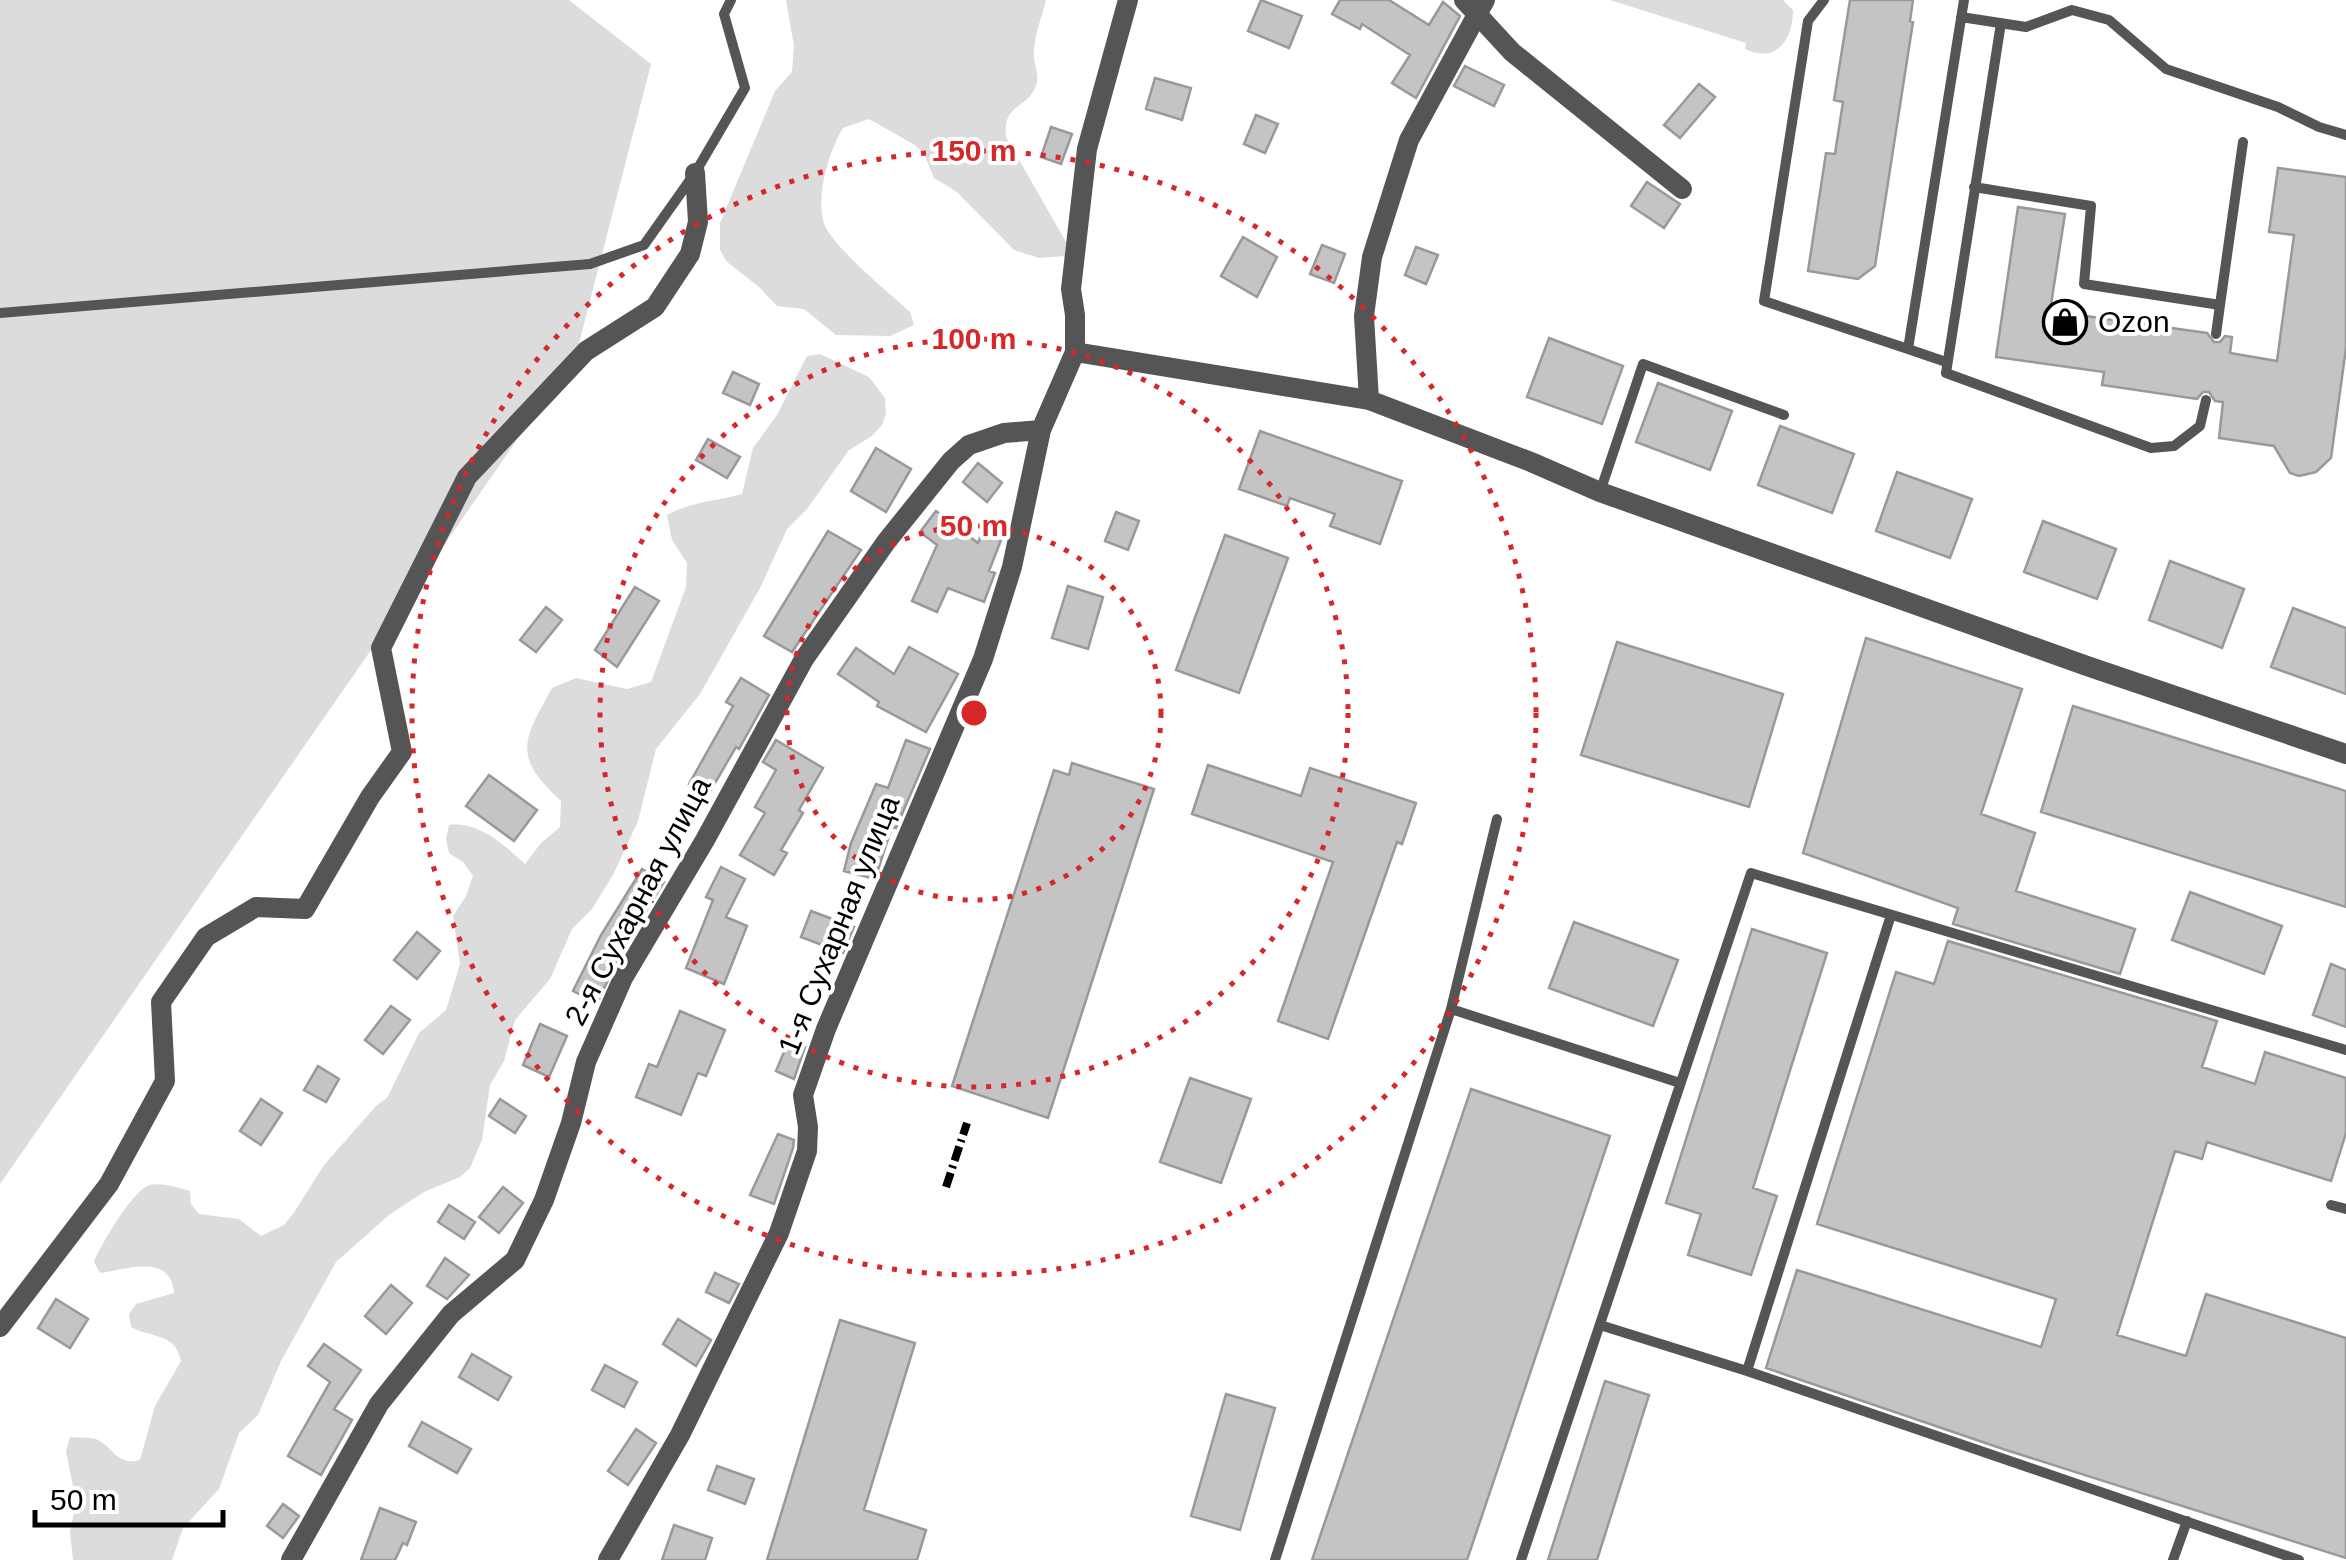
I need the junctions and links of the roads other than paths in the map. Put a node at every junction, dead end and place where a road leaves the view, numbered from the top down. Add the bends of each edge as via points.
1 (730, 0) edge
2 (1128, 0) edge
3 (1824, 0) edge
4 (1964, 0) edge
5 (1476, 5) edge
6 (1961, 17) junction
7 (2000, 23) junction
8 (2346, 135) edge
9 (2244, 142) dead end
10 (695, 173) junction
11 (1974, 188) junction
12 (1682, 189) dead end
13 (2220, 305) junction
14 (0, 314) edge
15 (2216, 334) dead end
16 (1908, 349) junction
17 (1075, 352) junction
18 (1946, 362) junction
19 (1369, 400) junction
20 (2206, 400) dead end
21 (1784, 414) dead end
22 (1041, 430) junction
23 (1600, 492) junction
24 (2346, 754) edge
25 (1497, 819) dead end
26 (1891, 915) junction
27 (1451, 1009) junction
28 (2346, 1050) edge
29 (1680, 1083) junction
30 (2331, 1205) dead end
31 (2346, 1209) edge
32 (1600, 1324) junction
33 (0, 1327) edge
34 (1747, 1371) junction
35 (2187, 1521) junction
36 (291, 1560) edge
37 (608, 1560) edge
38 (1274, 1560) edge
39 (1521, 1560) edge
40 (2173, 1560) edge
41 (2299, 1560) edge

1 - 10 lane via 724,14 745,88
2 - 17 street via 1088,150 1071,290
3 - 16 lane via 1808,21 1764,300
4 - 6 lane
5 - 12 street via 1512,52
5 - 19 street via 1409,140 1372,256 1364,316
6 - 7 lane
6 - 16 lane
7 - 8 lane via 2026,26 2067,10 2109,20 2166,68
7 - 11 lane
9 - 13 lane
10 - 14 lane via 644,245 590,264
10 - 33 street via 698,222 690,254 655,307 586,351 467,477 382,648 402,752 305,909 256,908 206,937 161,1002 166,1081 109,1184
11 - 13 lane via 2092,206 2086,286
11 - 18 lane
13 - 15 lane
16 - 18 lane
17 - 19 street
17 - 22 street, 1-я Сухарная улица
18 - 20 lane via 1949,376 2151,448 2174,446 2200,426
19 - 23 street
21 - 23 lane via 1642,364
22 - 36 street, 2-я Сухарная улица via 969,445 951,460 804,659 623,978 516,1260 451,1314 378,1404
22 - 37 street, 1-я Сухарная улица via 984,660 858,949 803,1095 807,1151 779,1233 680,1435
23 - 24 street
25 - 27 lane
26 - 28 lane
26 - 29 lane via 1751,873
26 - 34 lane
27 - 29 lane
27 - 38 lane
29 - 32 lane
30 - 31 lane
32 - 34 lane
32 - 39 lane
34 - 35 lane
35 - 40 lane
35 - 41 lane

